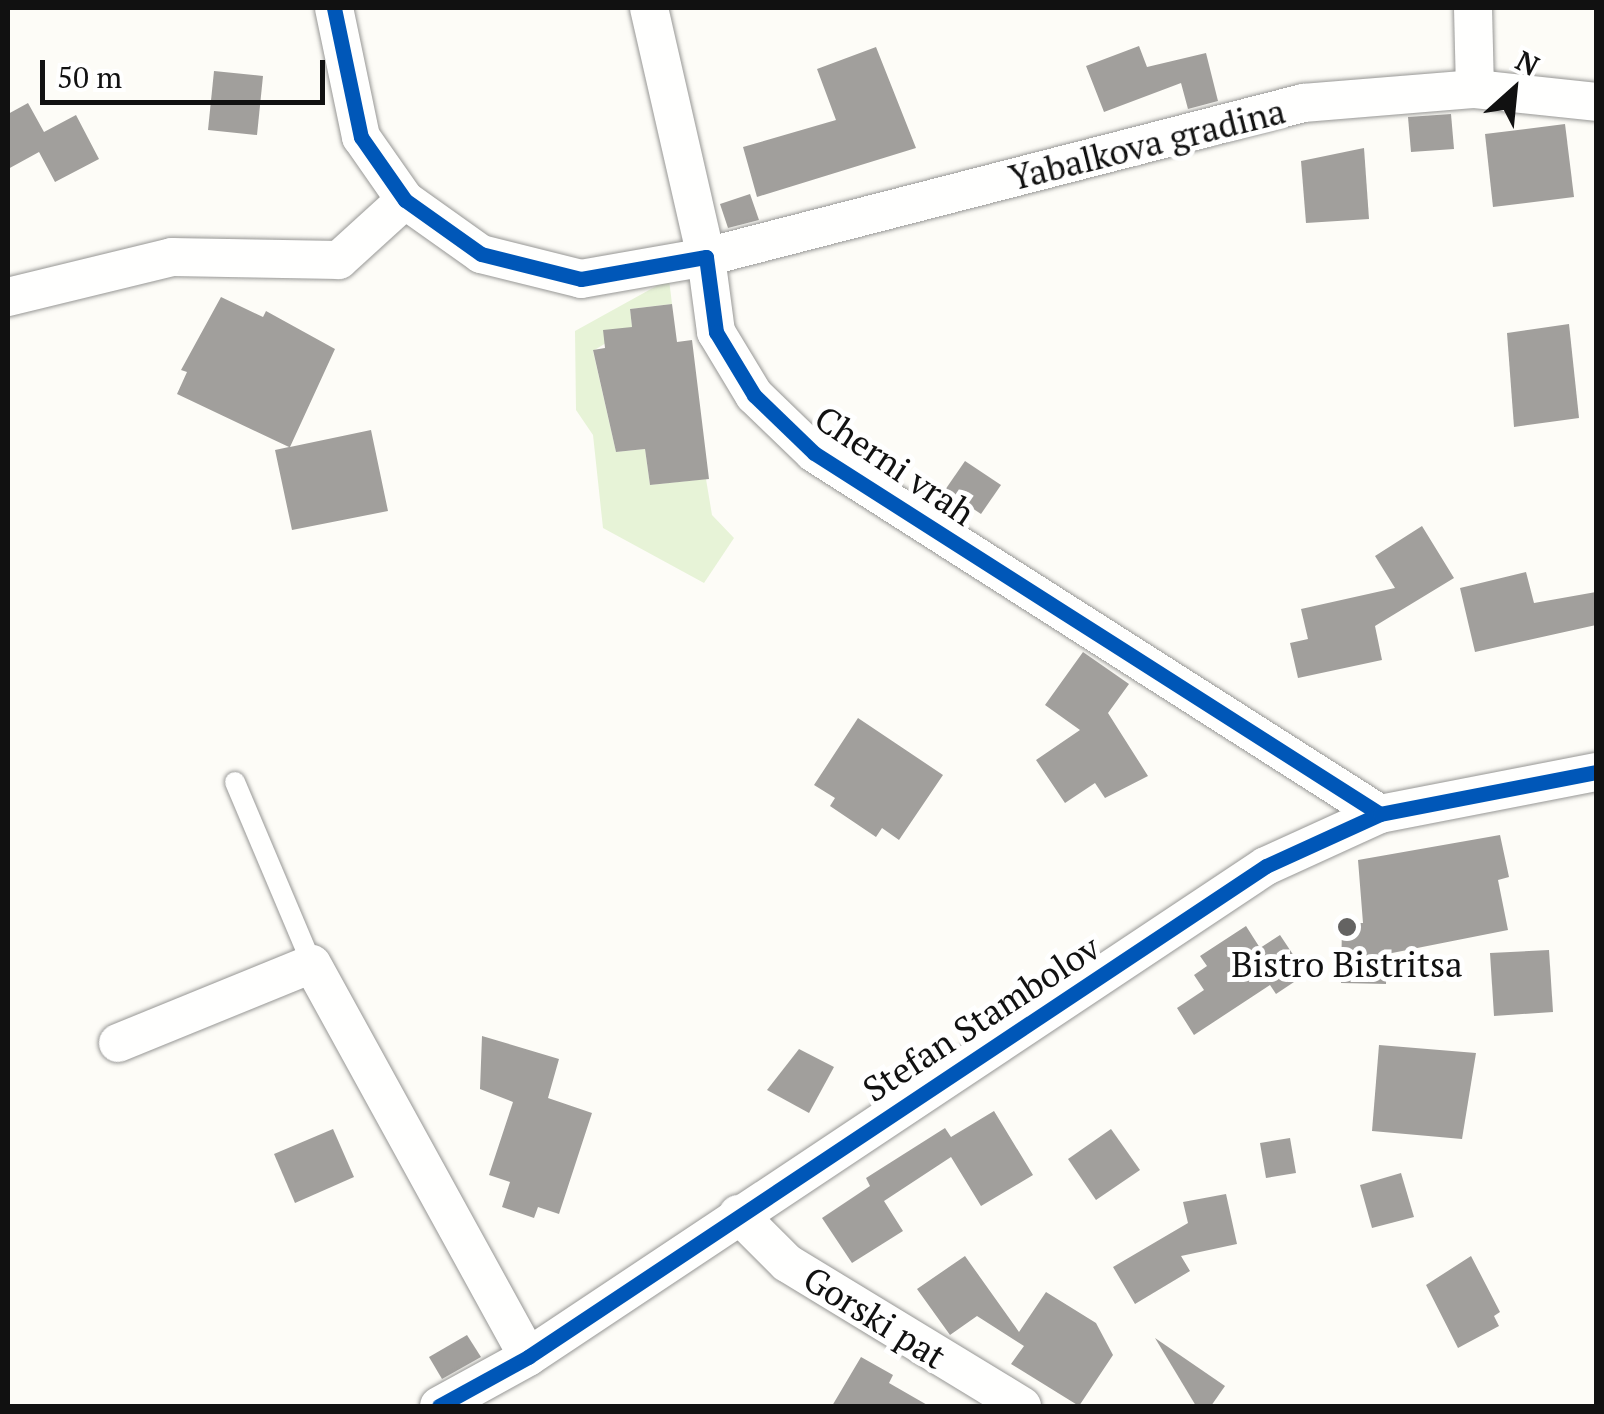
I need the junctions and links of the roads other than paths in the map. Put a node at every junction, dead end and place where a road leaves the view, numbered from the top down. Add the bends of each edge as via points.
1 (334, 8) edge
2 (649, 8) edge
3 (1473, 8) edge
4 (1475, 88) junction
5 (1596, 102) edge
6 (405, 200) junction
7 (706, 257) junction
8 (8, 296) edge
9 (1596, 772) edge
10 (235, 782) dead end
11 (1380, 814) junction
12 (312, 964) junction
13 (118, 1043) dead end
14 (738, 1214) junction
15 (528, 1356) junction
16 (439, 1406) edge
17 (1022, 1406) edge

1 - 6 street via 361,137
2 - 7 street, Cherni vrah
3 - 4 street
4 - 5 street, Yabalkova gradina
4 - 7 street, Yabalkova gradina via 1303,103
6 - 7 street via 480,254 581,279
6 - 8 street via 338,260 172,257
7 - 11 street, Cherni vrah via 716,332 754,395 814,453
9 - 11 street, Stefan Stambolov
10 - 12 lane
11 - 14 street, Stefan Stambolov via 1266,866
12 - 13 street
12 - 15 street
14 - 15 street, Stefan Stambolov
14 - 17 street, Gorski pat via 787,1263
15 - 16 street, Stefan Stambolov

